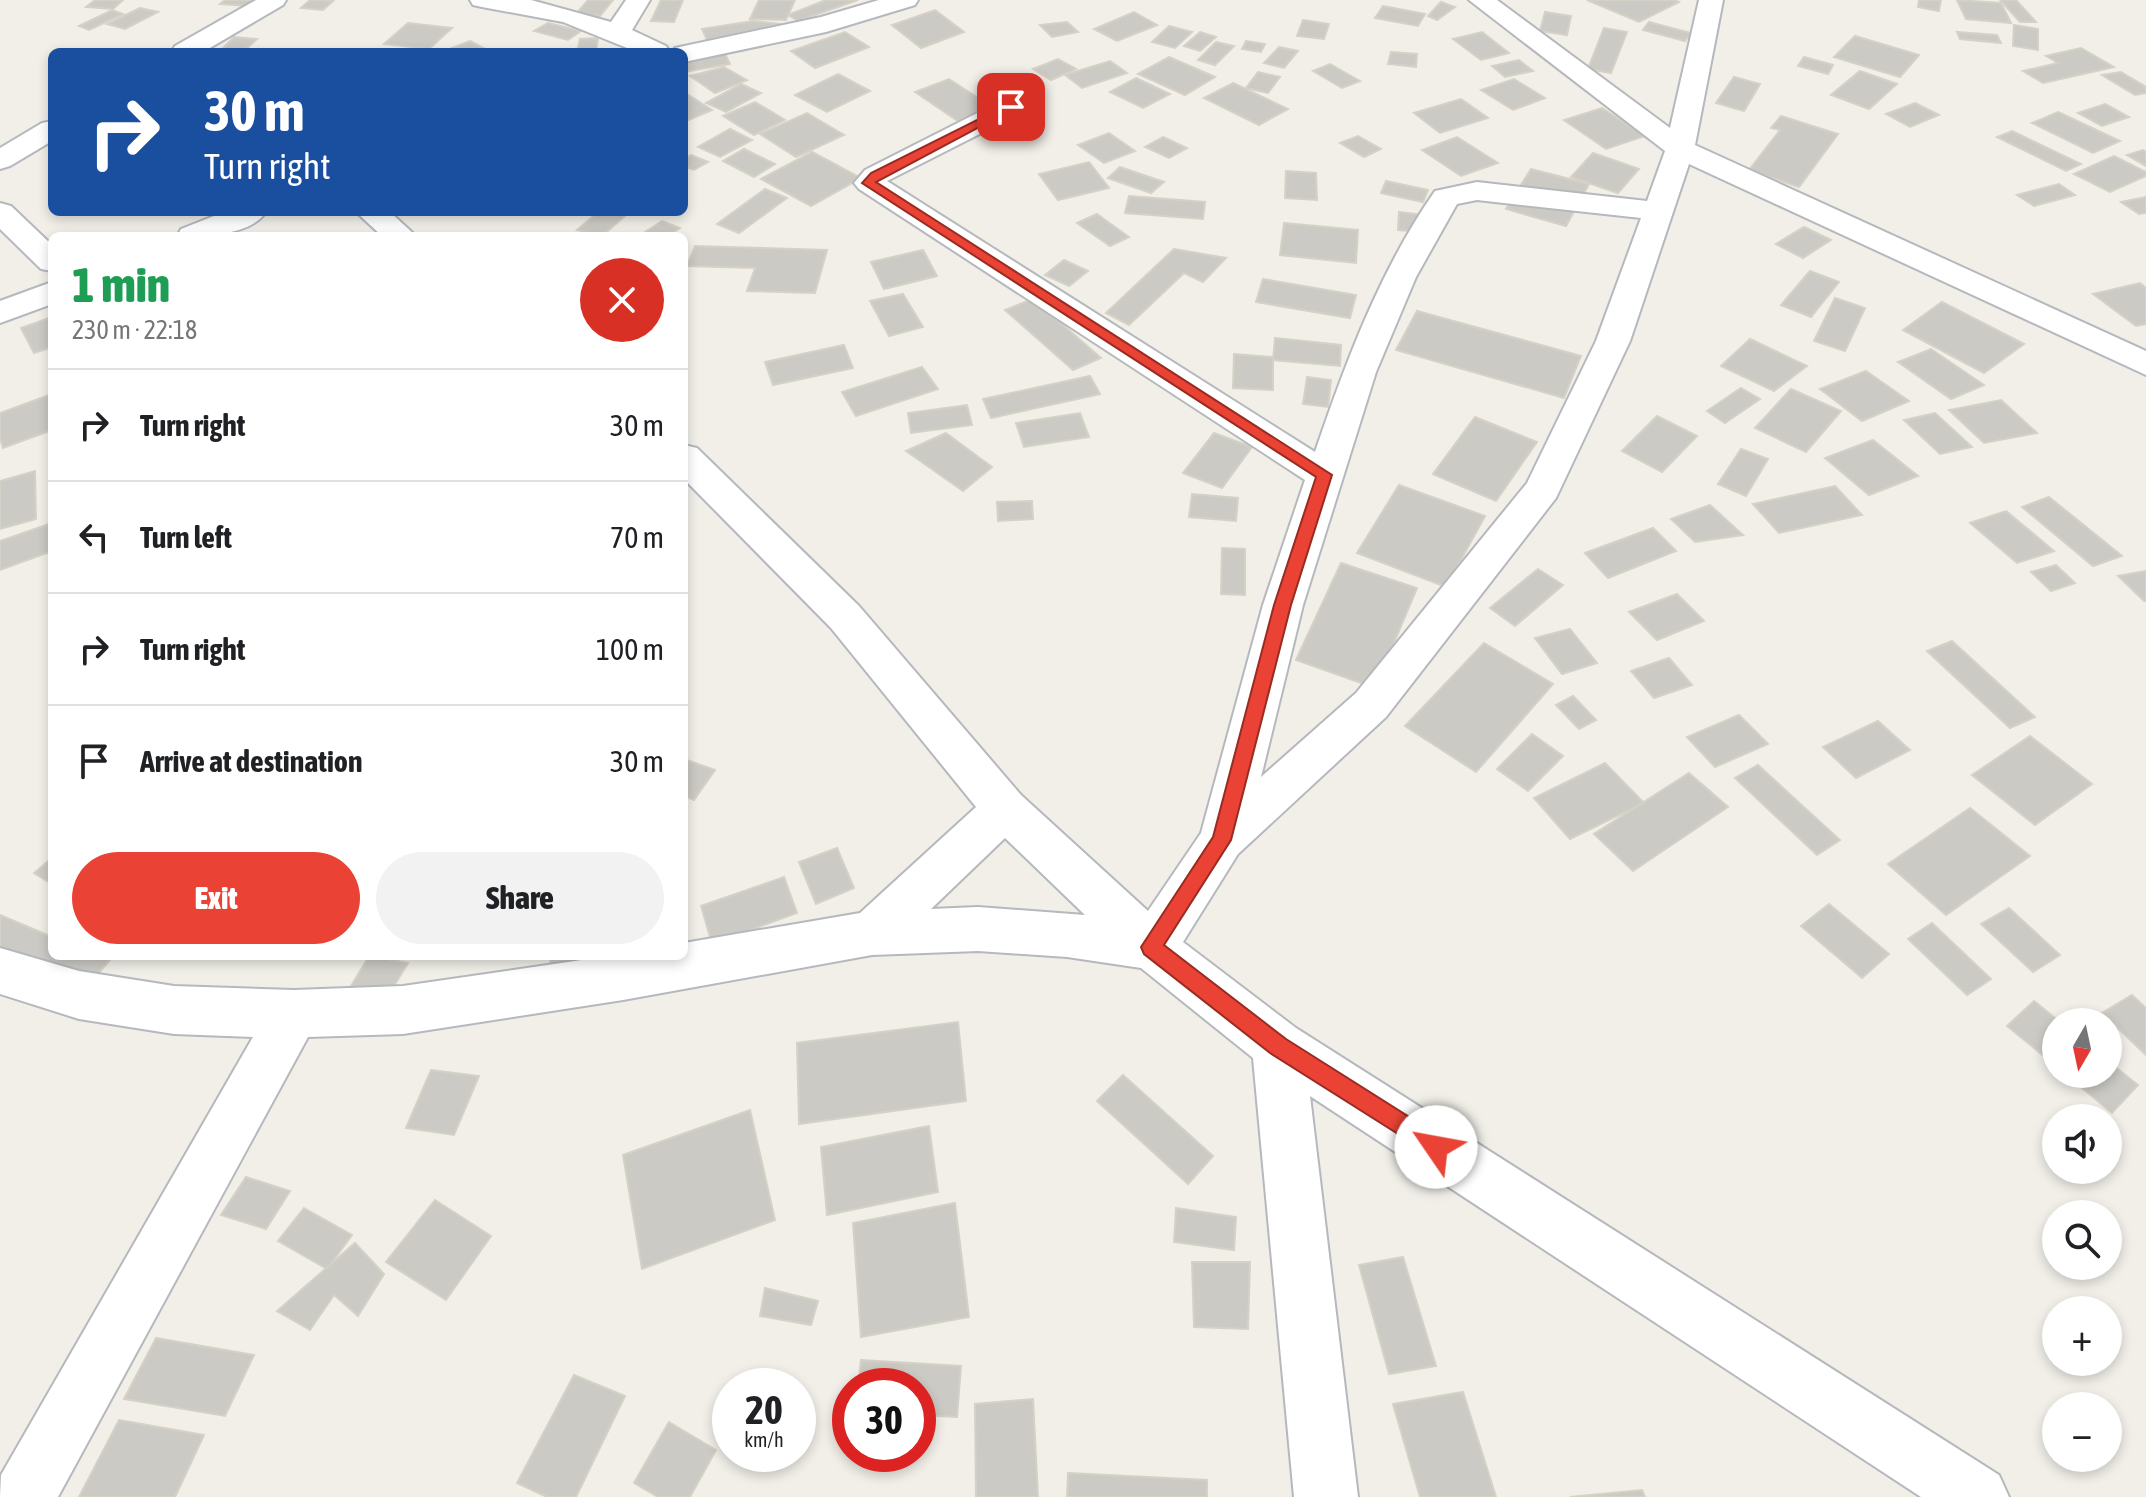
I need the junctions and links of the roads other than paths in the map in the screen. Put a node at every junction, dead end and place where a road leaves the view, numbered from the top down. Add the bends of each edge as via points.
1 (274, 0) edge
2 (482, 0) edge
3 (638, 0) edge
4 (906, 0) edge
5 (1481, 0) edge
6 (1711, 0) edge
7 (618, 31) junction
8 (191, 48) edge
9 (650, 48) edge
10 (688, 53) edge
11 (1011, 107) dead end
12 (48, 131) edge
13 (1680, 149) junction
14 (0, 160) edge
15 (1656, 211) junction
16 (0, 212) edge
17 (241, 216) edge
18 (376, 216) edge
19 (202, 232) edge
20 (396, 232) edge
21 (48, 258) edge
22 (48, 294) edge
23 (0, 313) edge
24 (2146, 364) edge
25 (688, 461) edge
26 (1324, 475) junction
27 (1005, 809) junction
28 (1222, 840) junction
29 (872, 933) junction
30 (1152, 947) junction
31 (0, 971) edge
32 (294, 1014) junction
33 (1278, 1046) junction
34 (23, 1497) edge
35 (1326, 1497) edge
36 (1977, 1497) edge

1 - 8 street
2 - 7 street via 578,16
3 - 7 street
4 - 10 street via 826,24
5 - 13 street
6 - 13 street
7 - 9 street
11 - 26 street via 869,183
12 - 14 street
13 - 15 street
13 - 24 street
15 - 26 street via 1477,191 1446,197 1400,277 1359,372
15 - 28 street via 1613,341 1543,489 1371,705
16 - 21 street
17 - 19 street
18 - 20 street
22 - 23 street
25 - 27 street via 845,617
26 - 28 street via 1283,605
27 - 29 street
27 - 30 street
28 - 30 street
29 - 30 street via 978,929
29 - 32 street via 403,1010
30 - 33 street
31 - 32 street via 79,995 174,1010
32 - 34 street
33 - 35 street
33 - 36 street

